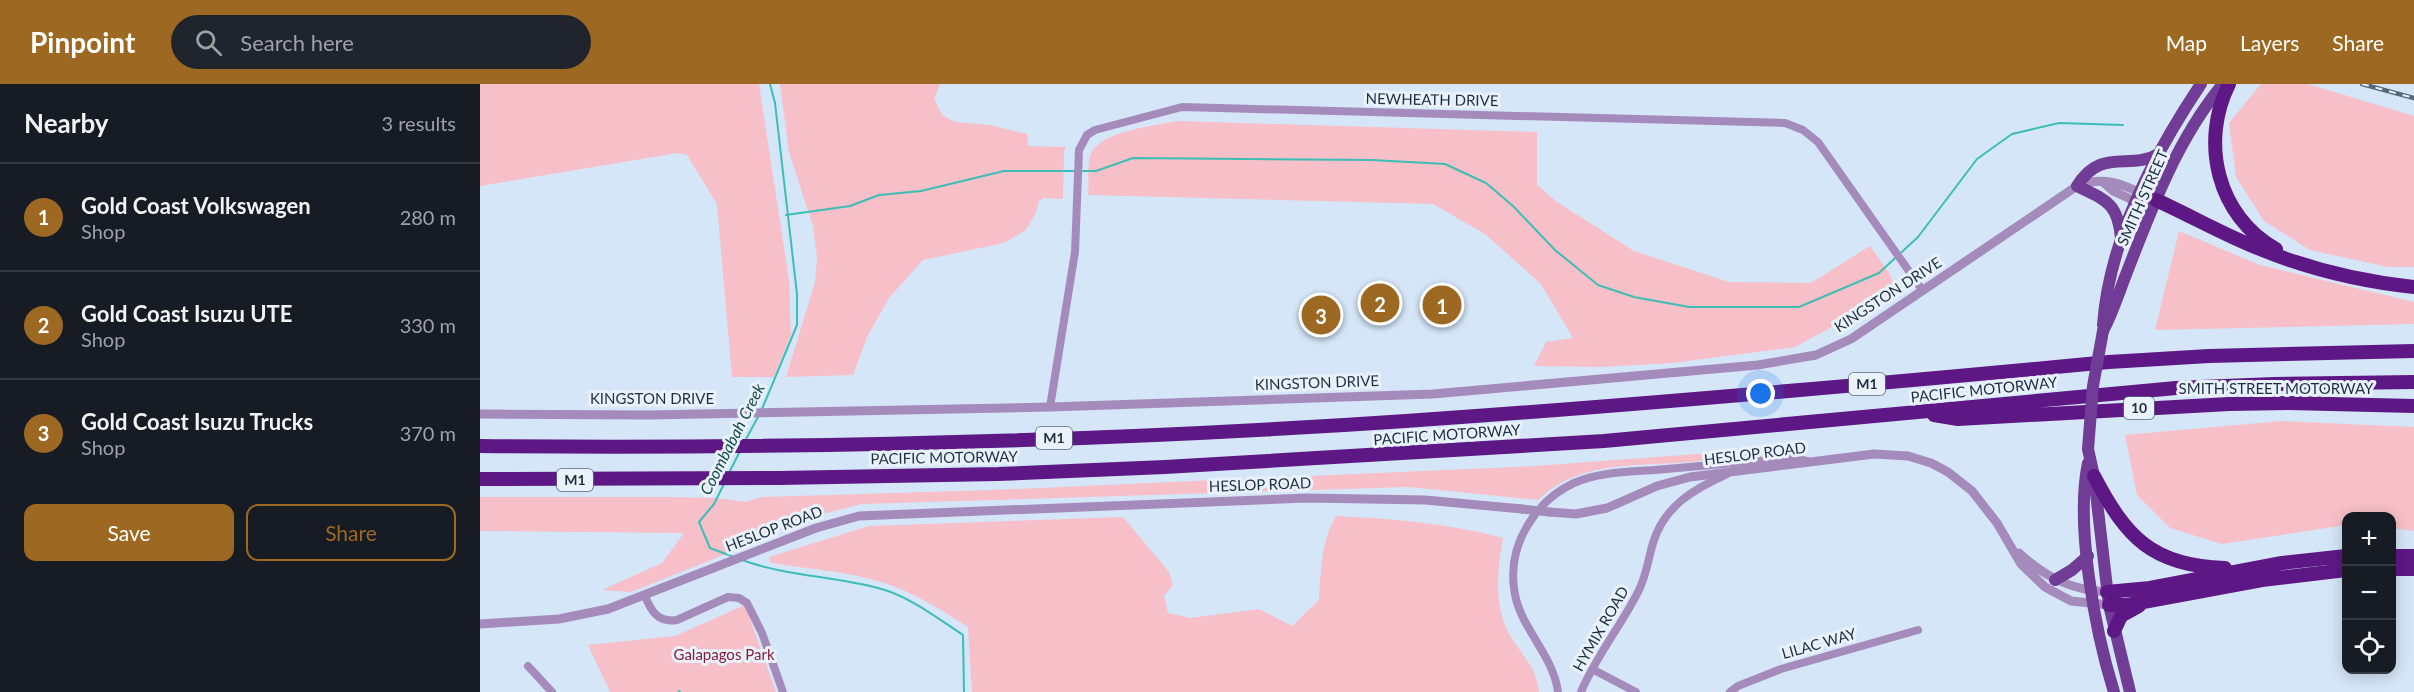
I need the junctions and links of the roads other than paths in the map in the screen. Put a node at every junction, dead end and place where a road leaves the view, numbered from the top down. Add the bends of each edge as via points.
1 (2201, 84) edge
2 (2223, 84) edge
3 (2229, 84) edge
4 (2160, 153) junction
5 (2077, 186) junction
6 (2139, 197) junction
7 (2154, 204) junction
8 (2122, 242) junction
9 (2294, 262) junction
10 (2414, 287) edge
11 (1923, 291) junction
12 (2103, 332) junction
13 (2414, 351) edge
14 (2414, 382) edge
15 (2414, 406) edge
16 (1050, 407) junction
17 (1923, 413) junction
18 (480, 414) edge
19 (480, 446) edge
20 (2088, 454) junction
21 (1814, 462) junction
22 (1729, 473) junction
23 (2094, 476) junction
24 (480, 479) edge
25 (2012, 547) junction
26 (2088, 556) junction
27 (2342, 556) edge
28 (2396, 556) edge
29 (2414, 556) edge
30 (2246, 568) junction
31 (2396, 569) edge
32 (2414, 569) edge
33 (2342, 570) edge
34 (2055, 580) junction
35 (645, 596) junction
36 (2093, 598) junction
37 (2108, 598) junction
38 (2152, 601) junction
39 (480, 624) edge
40 (1918, 630) dead end
41 (2114, 631) junction
42 (528, 666) dead end
43 (1592, 669) junction
44 (552, 692) edge
45 (783, 692) edge
46 (1558, 692) edge
47 (1581, 692) edge
48 (1636, 692) edge
49 (1730, 692) edge
50 (2114, 692) edge
51 (2130, 692) edge

1 - 4 main road, SMITH STREET
2 - 7 main road, SMITH STREET via 2194,126
3 - 9 highway via 2215,125 2216,162 2222,186 2247,227
4 - 5 main road via 2146,160 2102,164 2085,174
4 - 6 main road, SMITH STREET
5 - 6 street, KINGSTON DRIVE via 2117,182
5 - 8 main road via 2114,208
5 - 11 street, KINGSTON DRIVE
6 - 7 street, KINGSTON DRIVE
6 - 8 main road, SMITH STREET
7 - 9 highway
7 - 12 main road, SMITH STREET
8 - 12 main road, SMITH STREET via 2104,310
9 - 10 highway via 2349,277
11 - 16 street, KINGSTON DRIVE via 1851,339 1816,355 1758,365 1433,394
11 - 16 street, NEWHEATH DRIVE via 1818,142 1785,123 1182,107 1095,130 1082,142 1077,160 1075,252
12 - 20 main road, SMITH STREET, bridge via 2093,386
13 - 19 highway, PACIFIC MOTORWAY / M1 via 2109,362 1404,421 997,440
14 - 17 highway, PACIFIC MOTORWAY / M1 via 2176,388 1973,405
15 - 17 highway, SMITH STREET MOTORWAY / 10 via 2218,404 1958,419
16 - 18 street, KINGSTON DRIVE
17 - 24 highway, PACIFIC MOTORWAY / M1 via 1604,441 998,474
20 - 23 main road, SMITH STREET
20 - 26 main road, SMITH STREET via 2084,482
21 - 22 street, HESLOP ROAD
21 - 25 street, HESLOP ROAD via 1874,454 1908,456 1931,463 1972,491
21 - 46 street, HYMIX ROAD via 1792,458 1606,475 1575,483 1553,495 1523,532 1513,576 1520,612 1549,662
22 - 35 street, HESLOP ROAD, bridge via 1671,481 1626,502 1576,514 1376,499 873,515 833,522
22 - 43 street, HYMIX ROAD via 1697,488 1667,514 1653,542 1639,590
23 - 30 highway via 2116,516 2152,550 2194,566
23 - 37 main road, SMITH STREET
25 - 34 street, HESLOP ROAD
25 - 36 street, HESLOP ROAD via 2021,564 2045,587 2063,598
26 - 34 main road
26 - 36 main road, SMITH STREET
27 - 30 highway
28 - 29 highway
30 - 37 highway
31 - 32 highway
33 - 38 highway via 2262,580
34 - 36 street, HESLOP ROAD
35 - 39 street, HESLOP ROAD via 559,619
35 - 45 street via 656,616 670,621 728,597 747,603
36 - 37 street, HESLOP ROAD
36 - 50 main road, SMITH STREET
37 - 38 highway
37 - 41 main road, SMITH STREET
38 - 41 highway via 2124,613
40 - 49 street, LILAC WAY via 1781,669
41 - 51 main road, SMITH STREET
42 - 44 street
43 - 47 street, HYMIX ROAD
43 - 48 street

